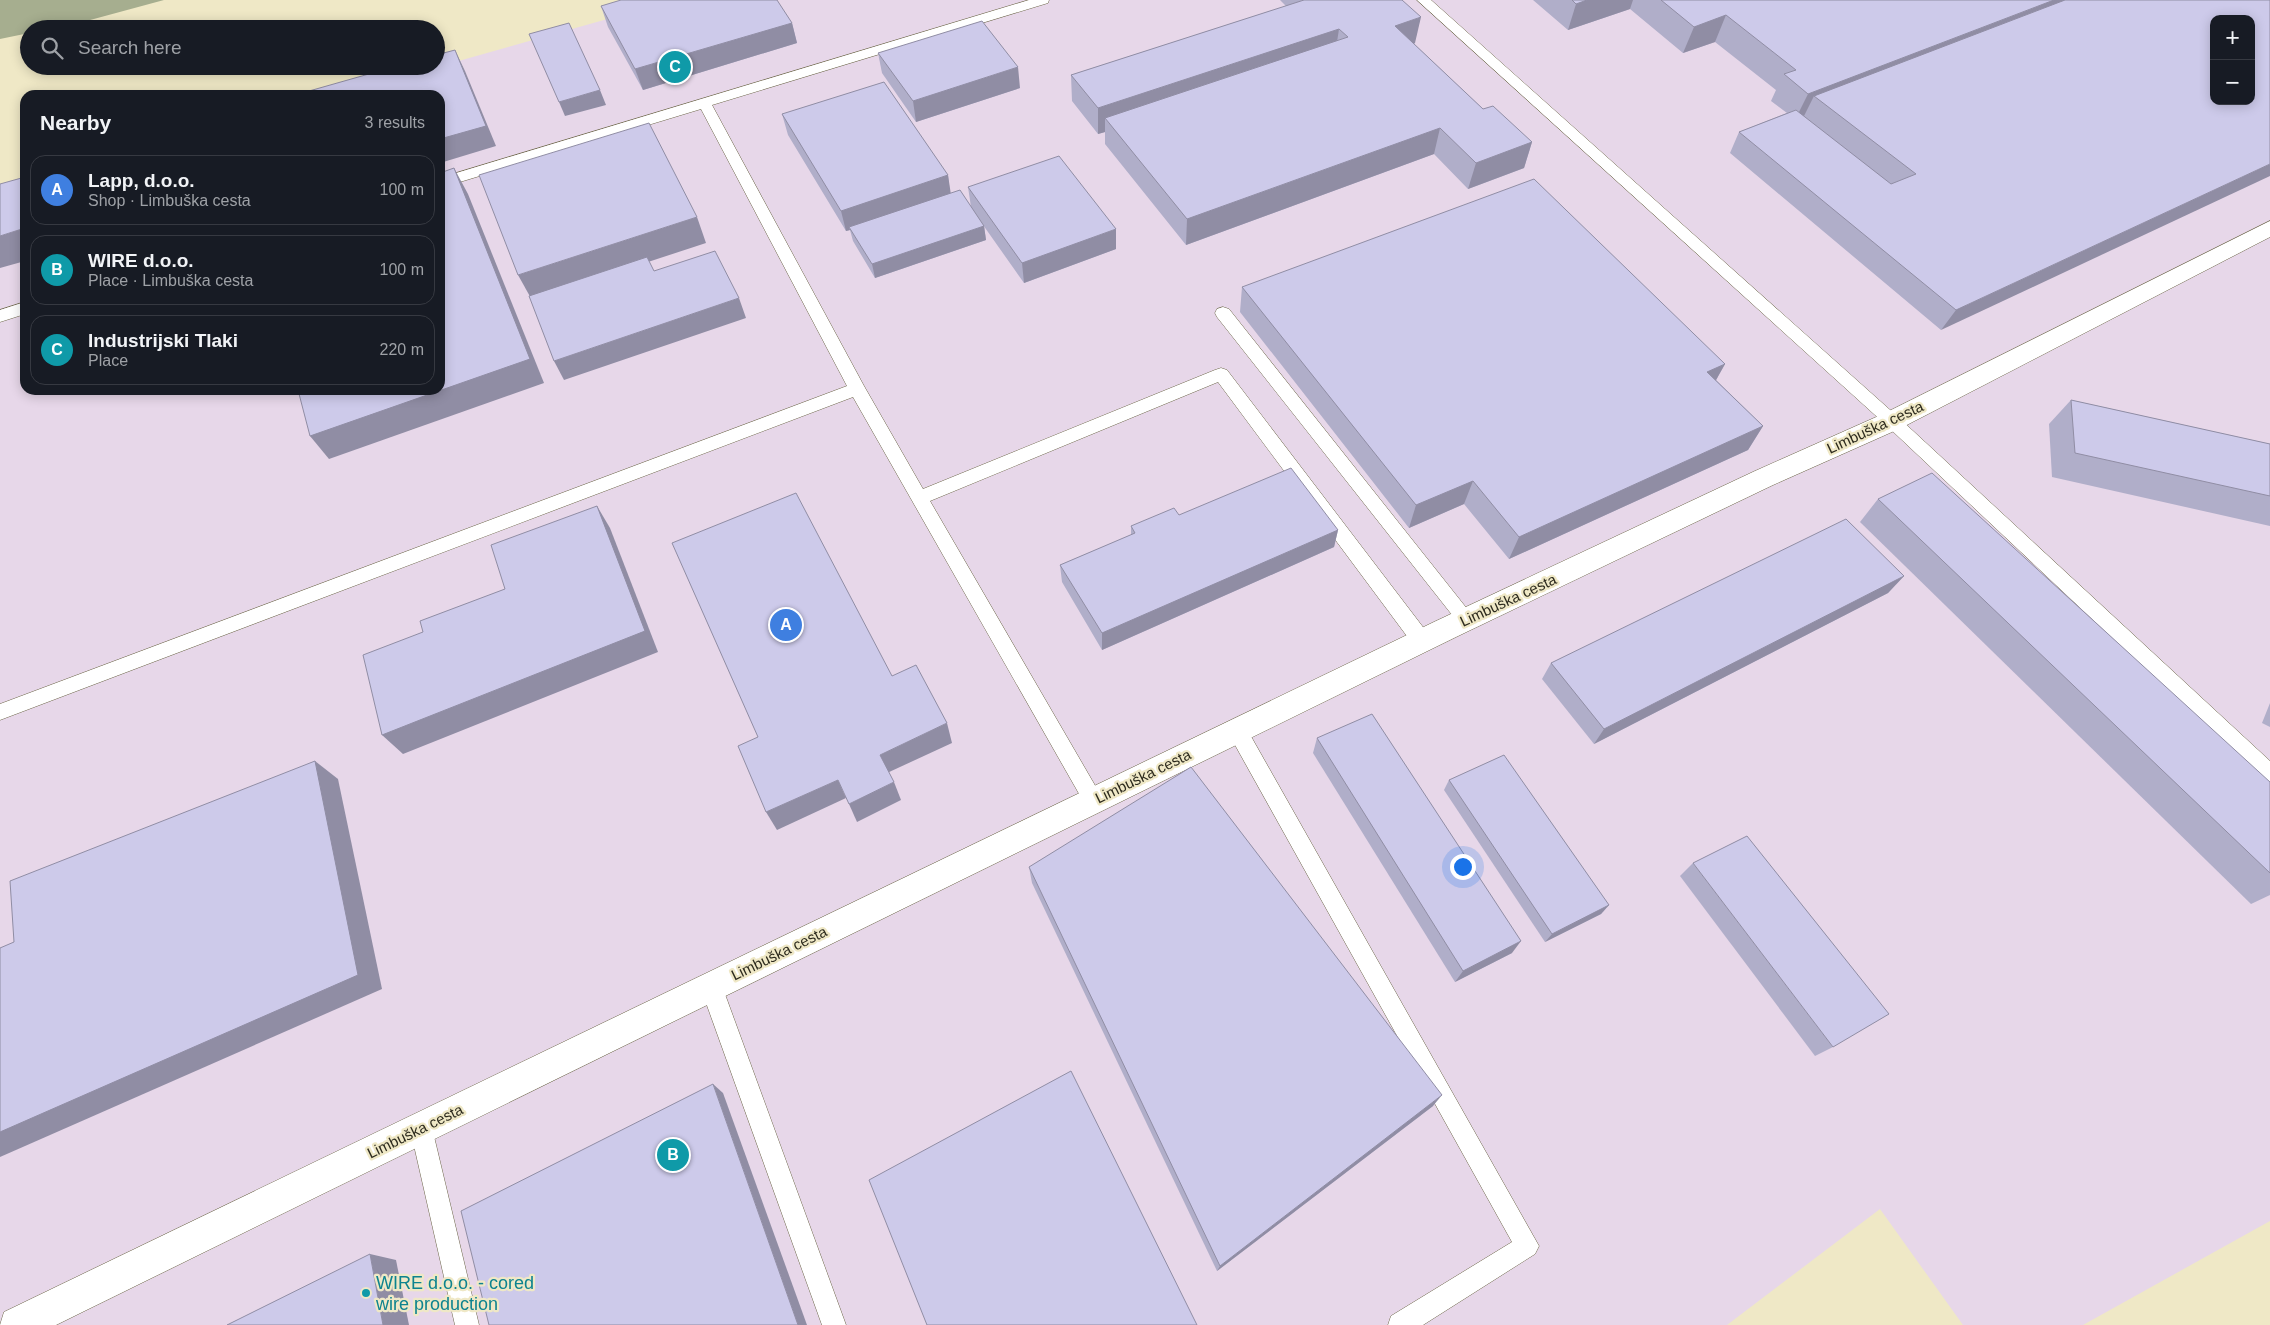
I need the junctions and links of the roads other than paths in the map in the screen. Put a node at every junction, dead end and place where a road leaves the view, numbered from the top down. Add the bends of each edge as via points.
1 (1043, 0) edge
2 (1423, 0) edge
3 (706, 104) junction
4 (445, 182) edge
5 (2270, 228) edge
6 (20, 310) edge
7 (1224, 313) dead end
8 (0, 316) edge
9 (857, 389) junction
10 (1892, 421) junction
11 (920, 498) junction
12 (1466, 620) junction
13 (1422, 641) junction
14 (0, 712) edge
15 (1237, 730) junction
16 (2270, 774) edge
17 (1093, 800) junction
18 (711, 986) junction
19 (421, 1128) junction
20 (54, 1317) edge
21 (18, 1325) edge
22 (467, 1325) edge
23 (834, 1325) edge
24 (1400, 1325) edge

1 - 3 lane
2 - 10 lane
3 - 4 lane
3 - 9 lane
5 - 10 street, Limbuška cesta
6 - 8 lane
7 - 12 lane
9 - 11 lane
9 - 14 lane
10 - 12 street, Limbuška cesta via 1764,478
10 - 16 lane
11 - 13 lane via 1221,374
11 - 17 lane
12 - 13 street, Limbuška cesta
13 - 15 street, Limbuška cesta
15 - 17 street, Limbuška cesta
15 - 24 lane via 1527,1246
17 - 18 street, Limbuška cesta
18 - 19 street, Limbuška cesta
18 - 23 lane
19 - 20 street, Limbuška cesta
19 - 22 lane
20 - 21 street, Limbuška cesta

